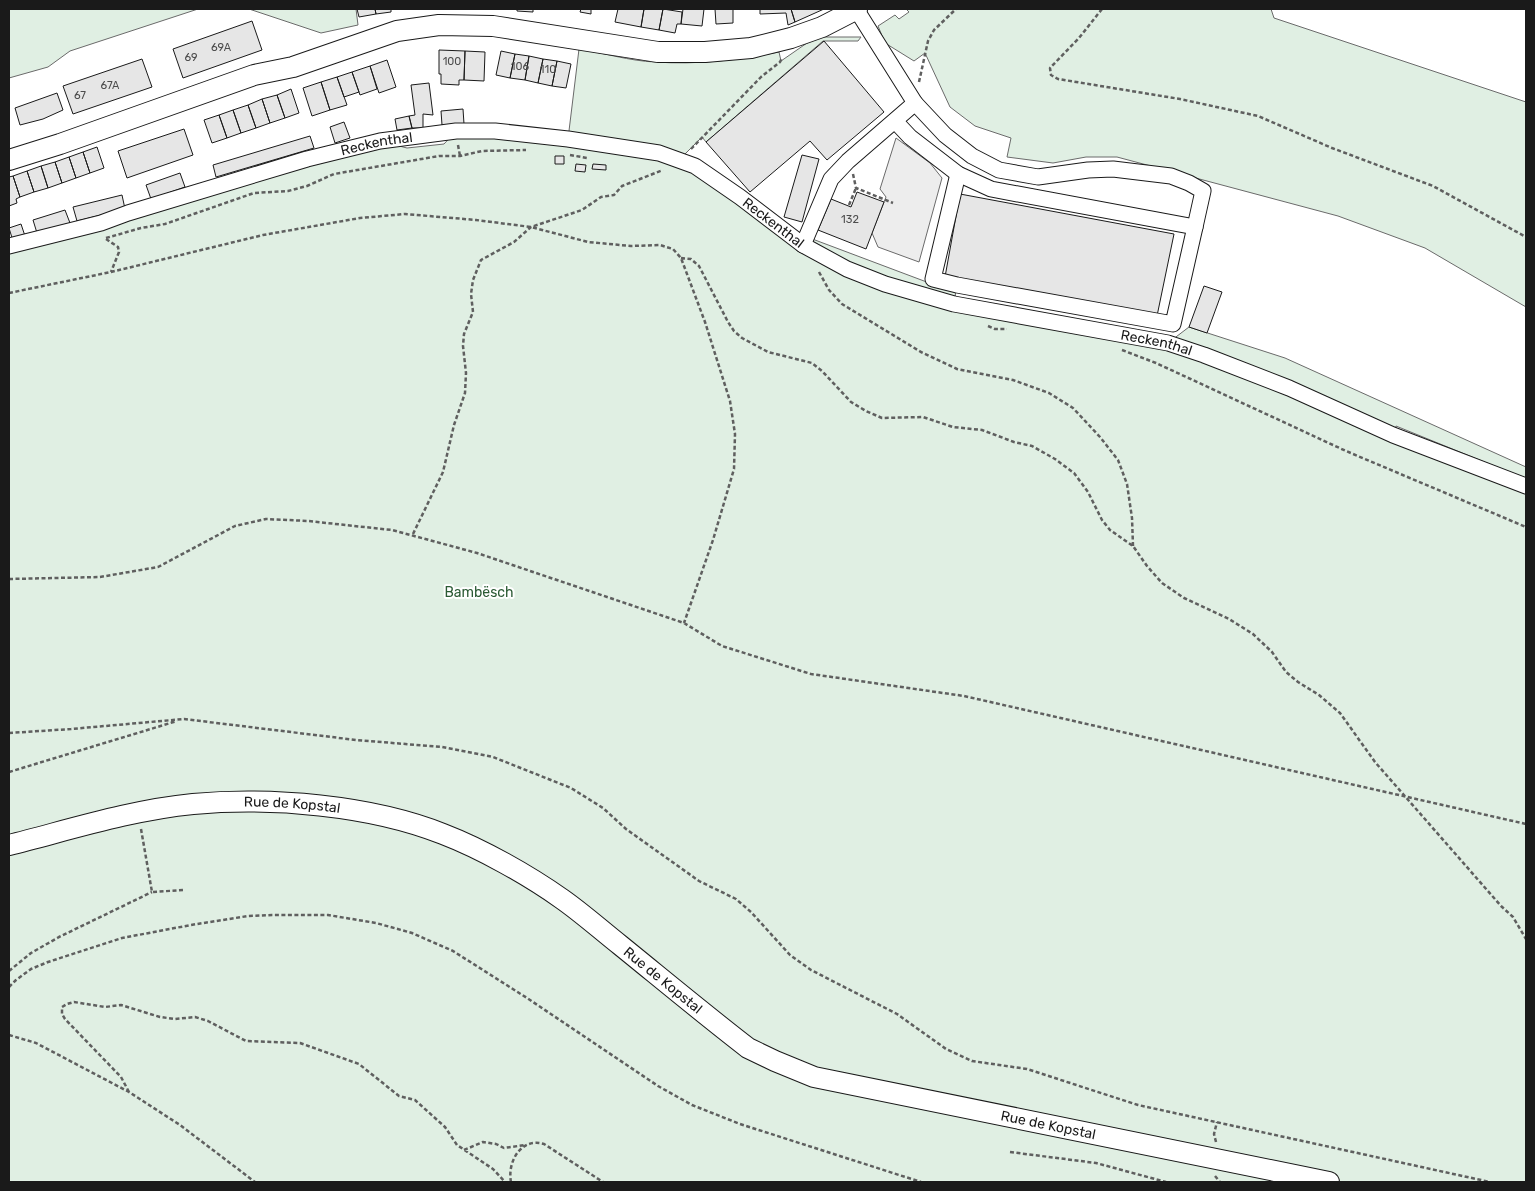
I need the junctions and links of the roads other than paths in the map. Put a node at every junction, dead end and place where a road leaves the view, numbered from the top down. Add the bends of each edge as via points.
1 (856, 9) edge
2 (915, 103) junction
3 (895, 121) junction
4 (9, 160) edge
5 (958, 174) junction
6 (1195, 227) junction
7 (803, 245) junction
8 (9, 246) edge
9 (988, 290) junction
10 (984, 309) junction
11 (1173, 324) junction
12 (1168, 342) junction
13 (1526, 486) edge
14 (9, 845) edge
15 (1329, 1182) edge

1 - 2 street
1 - 4 main road via 822,27 791,38 705,52 658,52 493,26 439,25 397,31 293,67 254,75
2 - 3 street
2 - 6 street via 945,135 972,156 999,170 1038,177 1113,169 1171,176 1189,183 1203,192
3 - 5 street via 910,137
3 - 7 street via 831,179
5 - 6 street via 991,190
5 - 9 street via 933,279
6 - 11 street
7 - 8 street, Reckenthal via 695,166 659,153 495,131 456,131 380,141 307,159 101,223
7 - 10 street, Reckenthal via 847,269 885,284
9 - 10 street
9 - 11 street
10 - 12 street, Reckenthal
11 - 12 street
12 - 13 street, Reckenthal
14 - 15 main road, Rue de Kopstal via 138,813 192,804 236,802 332,807 386,817 443,834 504,863 562,898 748,1048 814,1077

